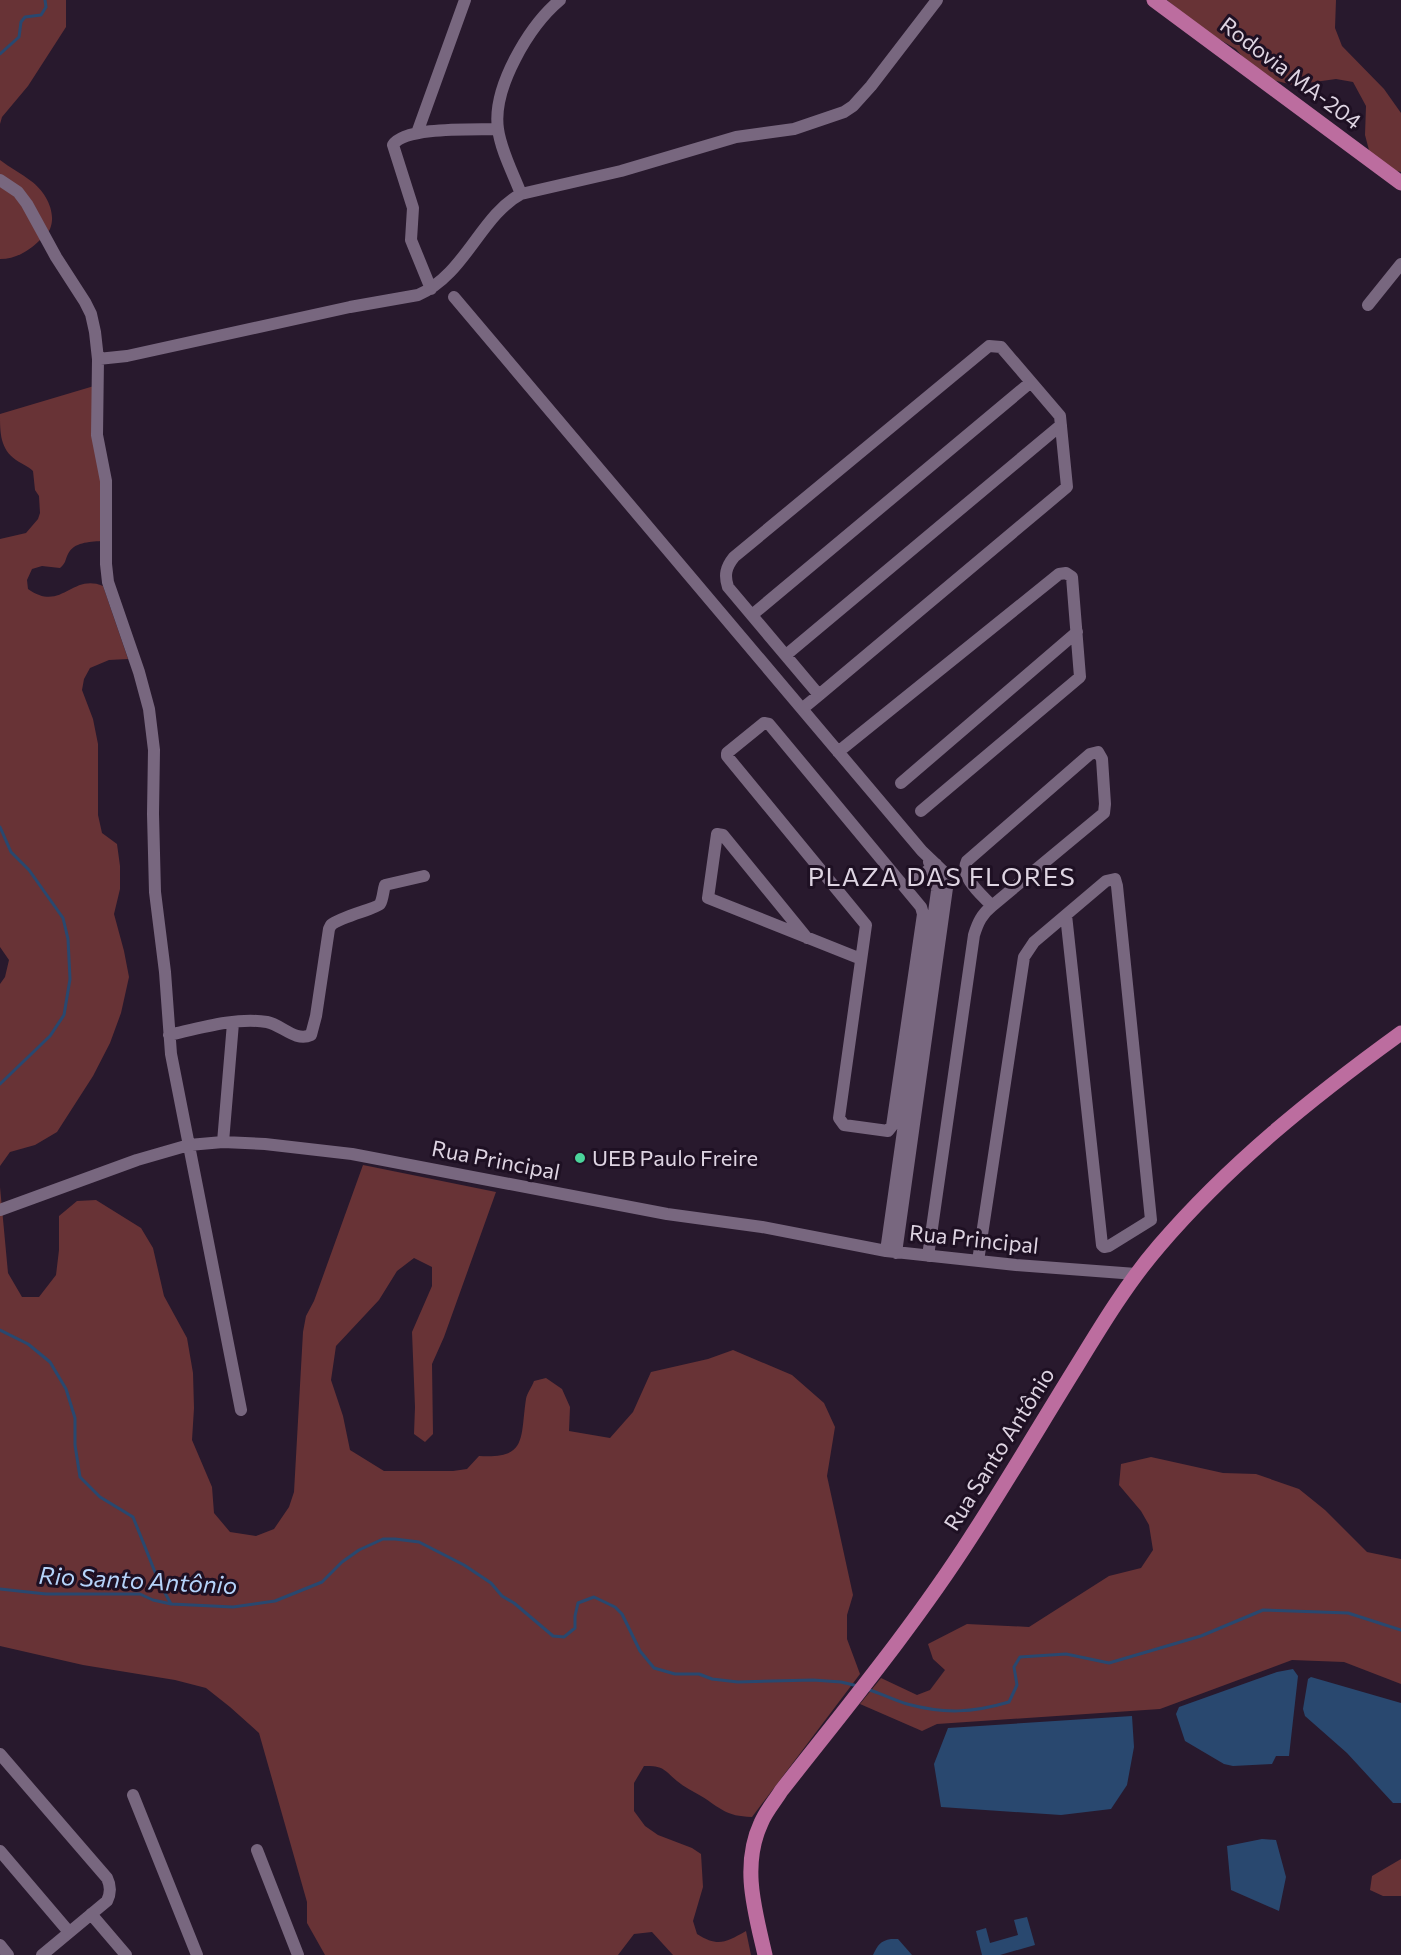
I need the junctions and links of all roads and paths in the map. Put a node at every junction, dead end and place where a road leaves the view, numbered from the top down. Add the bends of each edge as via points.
1 (465, 0) edge
2 (560, 0) edge
3 (937, 0) edge
4 (1154, 0) edge
5 (498, 129) junction
6 (417, 133) junction
7 (0, 180) edge
8 (1401, 183) edge
9 (521, 194) junction
10 (1401, 264) edge
11 (431, 289) junction
12 (454, 297) dead end
13 (1368, 305) dead end
14 (98, 359) junction
15 (1031, 382) junction
16 (1061, 425) junction
17 (752, 615) junction
18 (1077, 632) junction
19 (786, 655) junction
20 (819, 695) junction
21 (802, 709) junction
22 (838, 752) junction
23 (901, 783) dead end
24 (921, 811) dead end
25 (934, 866) junction
26 (424, 876) dead end
27 (906, 888) junction
28 (992, 906) junction
29 (1066, 915) junction
30 (807, 938) junction
31 (861, 959) junction
32 (233, 1023) junction
33 (1401, 1033) edge
34 (169, 1035) junction
35 (223, 1142) junction
36 (189, 1145) junction
37 (0, 1210) edge
38 (891, 1252) junction
39 (928, 1256) junction
40 (978, 1261) junction
41 (1136, 1274) junction
42 (241, 1410) dead end
43 (0, 1754) edge
44 (134, 1795) dead end
45 (257, 1850) dead end
46 (0, 1851) edge
47 (91, 1914) junction
48 (69, 1932) junction
49 (0, 1945) edge
50 (43, 1954) edge
51 (8, 1955) edge
52 (126, 1955) edge
53 (196, 1955) edge
54 (298, 1955) edge
55 (765, 1955) edge

1 - 6 street
2 - 5 street via 535,26 509,73 497,115
3 - 9 street via 871,86 844,112 794,129 736,137 621,171
4 - 8 main road, Rodovia MA-204
5 - 6 street
5 - 9 street
6 - 11 street via 396,141 393,148 413,208 411,240
7 - 14 street via 27,204 85,302 91,314
9 - 11 street via 501,208 466,254
10 - 13 street
11 - 14 street via 418,295
12 - 21 street
14 - 34 street via 97,435 106,481 108,582 144,689 152,729 156,900
15 - 16 street via 1060,416
15 - 17 street
15 - 17 street via 1001,347 989,346 734,557 726,571 728,587
16 - 19 street
16 - 20 street via 1067,487
17 - 19 street
18 - 22 street via 1072,577 1059,574
18 - 23 street
18 - 24 street via 1080,677
19 - 20 street
20 - 21 street
21 - 22 street
22 - 25 street
25 - 27 street
25 - 38 street via 937,891
26 - 32 street via 386,885 377,906 331,925 311,1035 300,1037 267,1022
27 - 31 street via 923,914 892,1126 888,1131 844,1125 839,1118
27 - 31 street via 769,724 764,723 727,753 866,925
28 - 28 street via 1104,813 1103,771 1098,752 1090,754 967,861 966,876
28 - 39 street via 984,912 974,935
29 - 29 street via 1106,881 1115,879 1152,1217 1107,1247 1101,1242
29 - 40 street via 1034,942 1024,957
30 - 30 street via 708,898 717,834 723,835
30 - 31 street
32 - 34 street
32 - 35 street
33 - 41 main road, Rua Santo Antônio via 1330,1086 1246,1158 1196,1206
34 - 36 street
35 - 36 street, Rua Principal
35 - 38 street, Rua Principal via 352,1154
36 - 37 street, Rua Principal
36 - 42 street
38 - 39 street, Rua Principal
39 - 40 street, Rua Principal
40 - 41 street, Rua Principal
41 - 55 main road, Rua Santo Antônio via 929,1600 762,1820 750,1869
43 - 47 street via 107,1878 111,1890 107,1901
44 - 53 street
45 - 54 street
46 - 48 street
47 - 48 street
47 - 52 street
48 - 50 street
49 - 51 street

